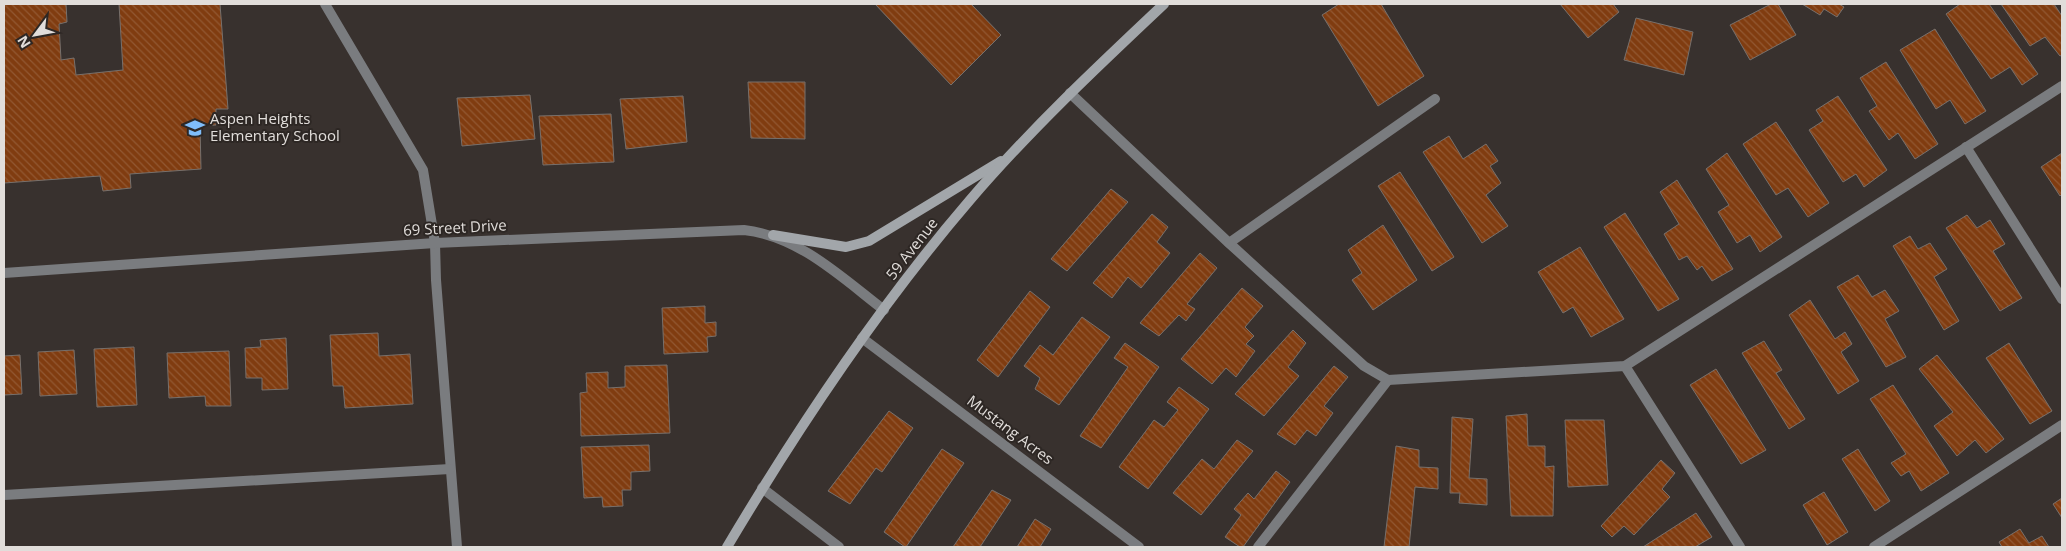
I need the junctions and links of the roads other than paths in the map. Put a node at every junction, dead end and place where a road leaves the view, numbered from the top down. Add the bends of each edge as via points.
1 (325, 4) edge
2 (1164, 4) edge
3 (2062, 86) edge
4 (1070, 94) junction
5 (1435, 99) dead end
6 (1966, 146) junction
7 (1010, 155) junction
8 (773, 235) junction
9 (435, 243) junction
10 (1229, 243) junction
11 (4, 273) edge
12 (2062, 299) edge
13 (884, 310) junction
14 (862, 338) junction
15 (1625, 366) junction
16 (1388, 380) junction
17 (2062, 425) edge
18 (450, 470) junction
19 (762, 488) junction
20 (4, 494) edge
21 (457, 547) edge
22 (727, 547) edge
23 (839, 547) edge
24 (1139, 547) edge
25 (1258, 547) edge
26 (1740, 547) edge
27 (1874, 547) edge

1 - 9 street via 423,170
2 - 4 street, 59 Avenue
3 - 6 street
4 - 7 street, 59 Avenue
4 - 10 street
5 - 10 street
6 - 12 street
6 - 15 street
7 - 8 street via 869,241 846,246
7 - 13 street, 59 Avenue via 970,200
8 - 9 street, 69 Street Drive via 744,230
8 - 13 street, 69 Street Drive via 820,261
9 - 11 street, 69 Street Drive
9 - 18 street
10 - 16 street via 1364,366
13 - 14 street, 59 Avenue
14 - 19 street, 59 Avenue
14 - 24 street, Mustang Acres
15 - 16 street
15 - 26 street
16 - 25 street
17 - 27 street
18 - 20 street
18 - 21 street
19 - 22 street, 59 Avenue
19 - 23 street

